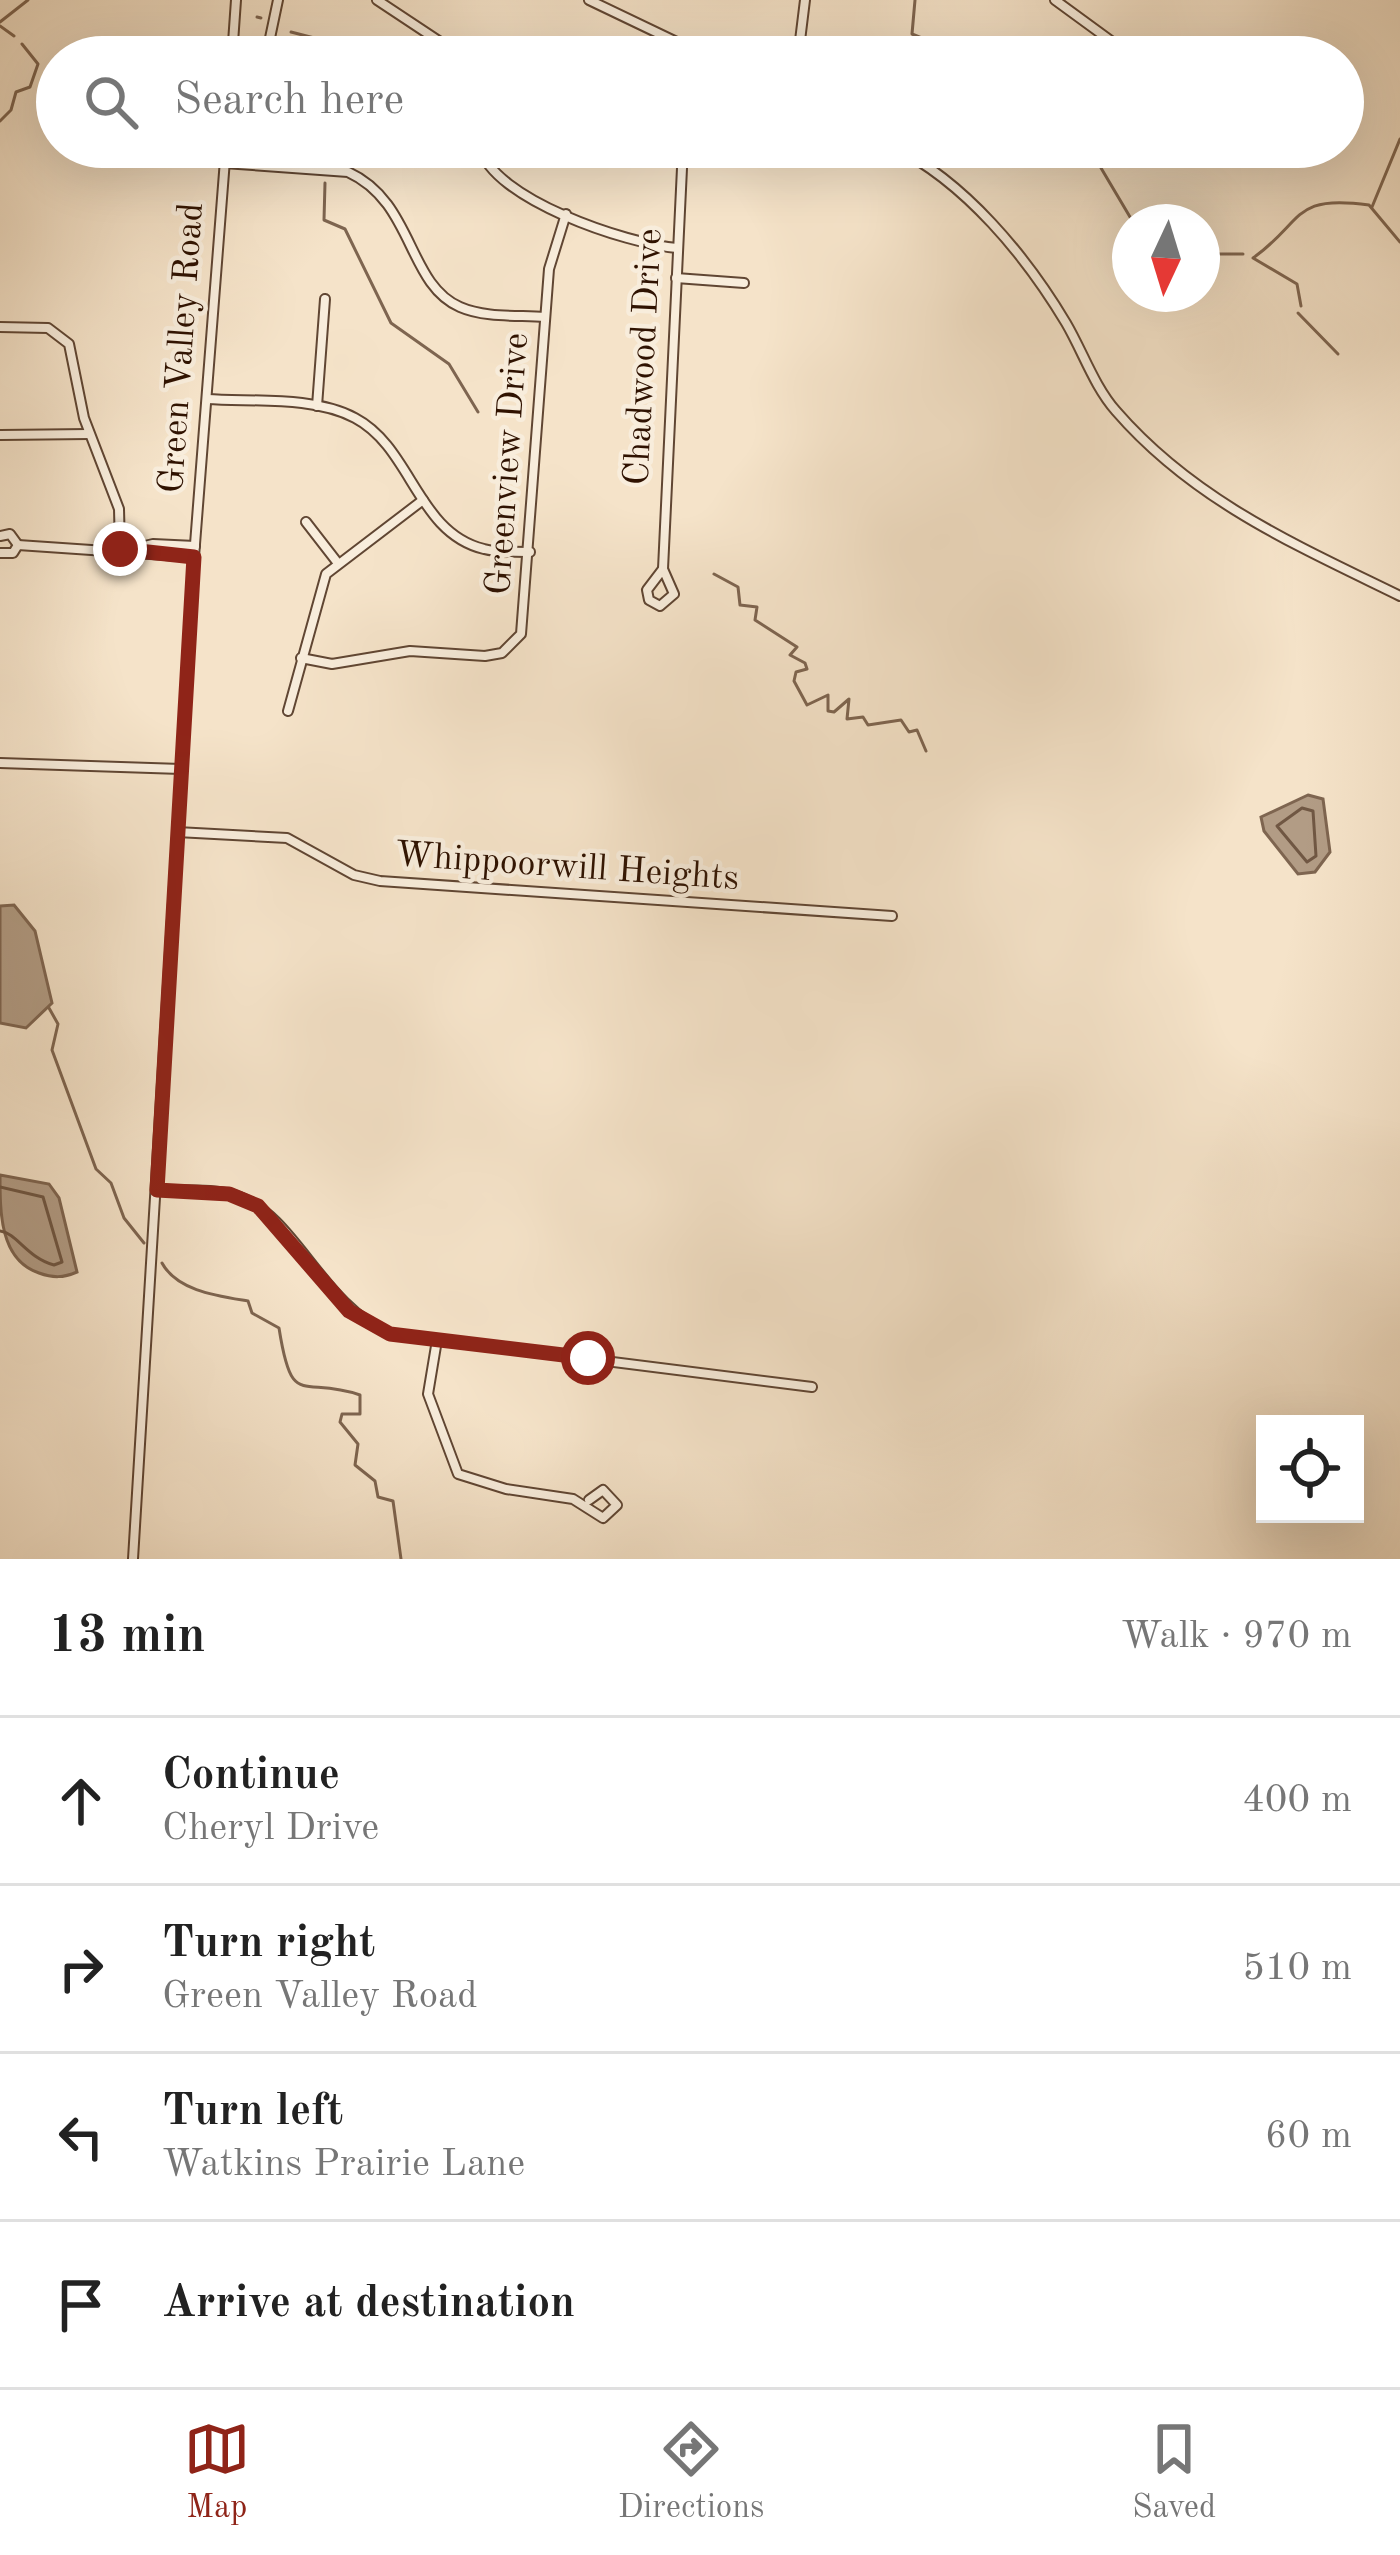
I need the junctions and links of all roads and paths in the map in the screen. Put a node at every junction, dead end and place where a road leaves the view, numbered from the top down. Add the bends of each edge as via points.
1 (236, 0) edge
2 (278, 0) edge
3 (376, 0) edge
4 (589, 0) edge
5 (805, 0) edge
6 (1055, 0) edge
7 (233, 36) edge
8 (270, 36) edge
9 (431, 36) edge
10 (658, 36) edge
11 (801, 36) edge
12 (1104, 36) edge
13 (224, 168) edge
14 (293, 168) edge
15 (490, 168) edge
16 (681, 168) edge
17 (929, 168) edge
18 (566, 214) junction
19 (677, 248) junction
20 (676, 278) junction
21 (744, 283) dead end
22 (325, 299) dead end
23 (545, 317) junction
24 (0, 327) edge
25 (207, 399) junction
26 (317, 406) junction
27 (89, 434) junction
28 (1, 435) edge
29 (423, 500) junction
30 (306, 522) dead end
31 (0, 536) edge
32 (18, 545) junction
33 (125, 549) junction
34 (195, 551) junction
35 (530, 552) junction
36 (0, 553) edge
37 (337, 562) junction
38 (663, 569) junction
39 (1400, 596) edge
40 (301, 658) junction
41 (288, 711) dead end
42 (0, 763) edge
43 (181, 769) junction
44 (177, 832) junction
45 (892, 916) dead end
46 (157, 1190) junction
47 (437, 1340) junction
48 (812, 1387) dead end
49 (589, 1500) dead end
50 (133, 1559) edge

1 - 7 street
2 - 8 street
3 - 9 street
4 - 10 street
5 - 11 street
6 - 12 street
13 - 25 street, Green Valley Road
14 - 23 street via 348,172 386,196 442,296 476,312
15 - 18 street
16 - 19 street, Chadwood Drive
17 - 39 street via 1018,258 1066,323 1113,409 1141,437 1230,512
18 - 19 street via 624,240
18 - 23 street, Greenview Drive via 551,251
19 - 20 street, Chadwood Drive
20 - 21 street
20 - 38 street, Chadwood Drive
22 - 26 street
23 - 35 street, Greenview Drive
24 - 27 street via 48,328 65,338
25 - 26 street
25 - 34 street, Green Valley Road
26 - 29 street via 374,431
27 - 28 street
27 - 33 street via 117,501
29 - 35 street via 461,541
29 - 37 street
30 - 37 street
31 - 32 street via 10,534
32 - 33 street
32 - 36 street
33 - 34 street
34 - 43 street, Green Valley Road
35 - 40 street, Greenview Drive via 524,625 502,653 410,651 332,664
37 - 40 street via 318,594
38 - 38 street, Chadwood Drive via 647,590 661,606 674,595
40 - 41 street
42 - 43 street
43 - 44 street, Green Valley Road
44 - 45 street, Whippoorwill Heights via 287,838 380,881
44 - 46 street, Green Valley Road
46 - 47 street via 244,1198 349,1311 390,1334
46 - 50 street, Green Valley Road
47 - 48 street
47 - 49 street via 428,1394 458,1474 573,1499 603,1518 617,1504 604,1490

